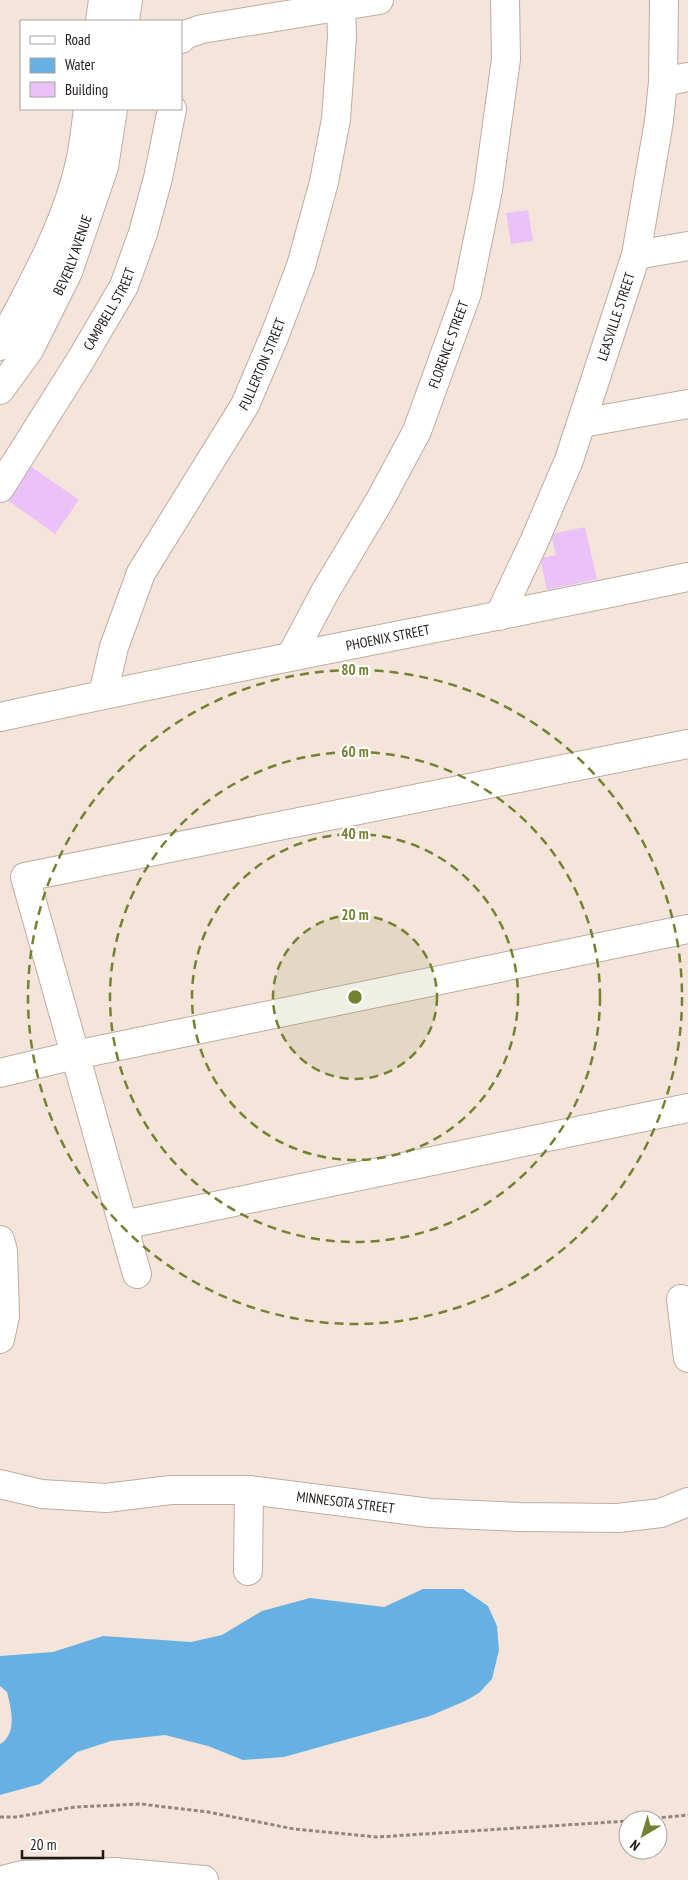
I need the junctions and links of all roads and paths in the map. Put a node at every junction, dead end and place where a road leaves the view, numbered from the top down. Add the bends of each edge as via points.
1 (102, 0) edge
2 (128, 0) edge
3 (379, 0) edge
4 (505, 0) edge
5 (664, 0) edge
6 (341, 7) junction
7 (100, 20) edge
8 (125, 20) edge
9 (182, 38) edge
10 (676, 79) edge
11 (88, 110) edge
12 (113, 110) edge
13 (172, 110) edge
14 (688, 246) edge
15 (636, 255) junction
16 (0, 346) edge
17 (0, 390) edge
18 (688, 404) edge
19 (582, 423) junction
20 (0, 488) edge
21 (688, 577) edge
22 (500, 616) junction
23 (291, 656) junction
24 (103, 694) junction
25 (0, 717) edge
26 (688, 744) edge
27 (688, 929) edge
28 (74, 1055) junction
29 (0, 1073) edge
30 (688, 1108) edge
31 (123, 1225) junction
32 (0, 1240) edge
33 (136, 1274) dead end
34 (681, 1299) dead end
35 (0, 1339) edge
36 (688, 1358) edge
37 (0, 1484) edge
38 (249, 1490) junction
39 (688, 1502) edge
40 (248, 1571) dead end
41 (688, 1815) edge
42 (0, 1817) edge
43 (668, 1817) edge
44 (618, 1822) edge
45 (3, 1880) edge
46 (204, 1880) edge

1 - 7 street
2 - 8 street
3 - 6 street
4 - 23 street, FLORENCE STREET via 506,59 488,190 467,293 417,431
5 - 10 street, LEASVILLE STREET
6 - 9 street via 202,29
6 - 24 street, FULLERTON STREET via 336,119 324,182 300,266 245,405 141,573 114,646
10 - 15 street, LEASVILLE STREET via 660,121
11 - 16 street, BEVERLY AVENUE via 80,159 64,214 37,276
12 - 17 street, BEVERLY AVENUE via 104,167 68,272 29,350
13 - 20 street, CAMPBELL STREET via 158,178 124,286
14 - 15 street
15 - 19 street, LEASVILLE STREET
18 - 19 street
19 - 22 street, LEASVILLE STREET via 569,460
21 - 22 street, PHOENIX STREET
22 - 23 street, PHOENIX STREET
23 - 24 street, PHOENIX STREET
24 - 25 street, PHOENIX STREET
26 - 28 street via 24,877
27 - 28 street
28 - 29 street
28 - 31 street
30 - 31 street
31 - 33 street
32 - 35 street via 5,1316
34 - 36 street
37 - 38 street, MINNESOTA STREET via 42,1494 106,1498 171,1490
38 - 39 street, MINNESOTA STREET via 430,1513 520,1517 618,1518 662,1513
38 - 40 street
41 - 43 path
42 - 44 path via 141,1804 208,1812 294,1829 376,1837
45 - 46 street via 22,1876 115,1872

